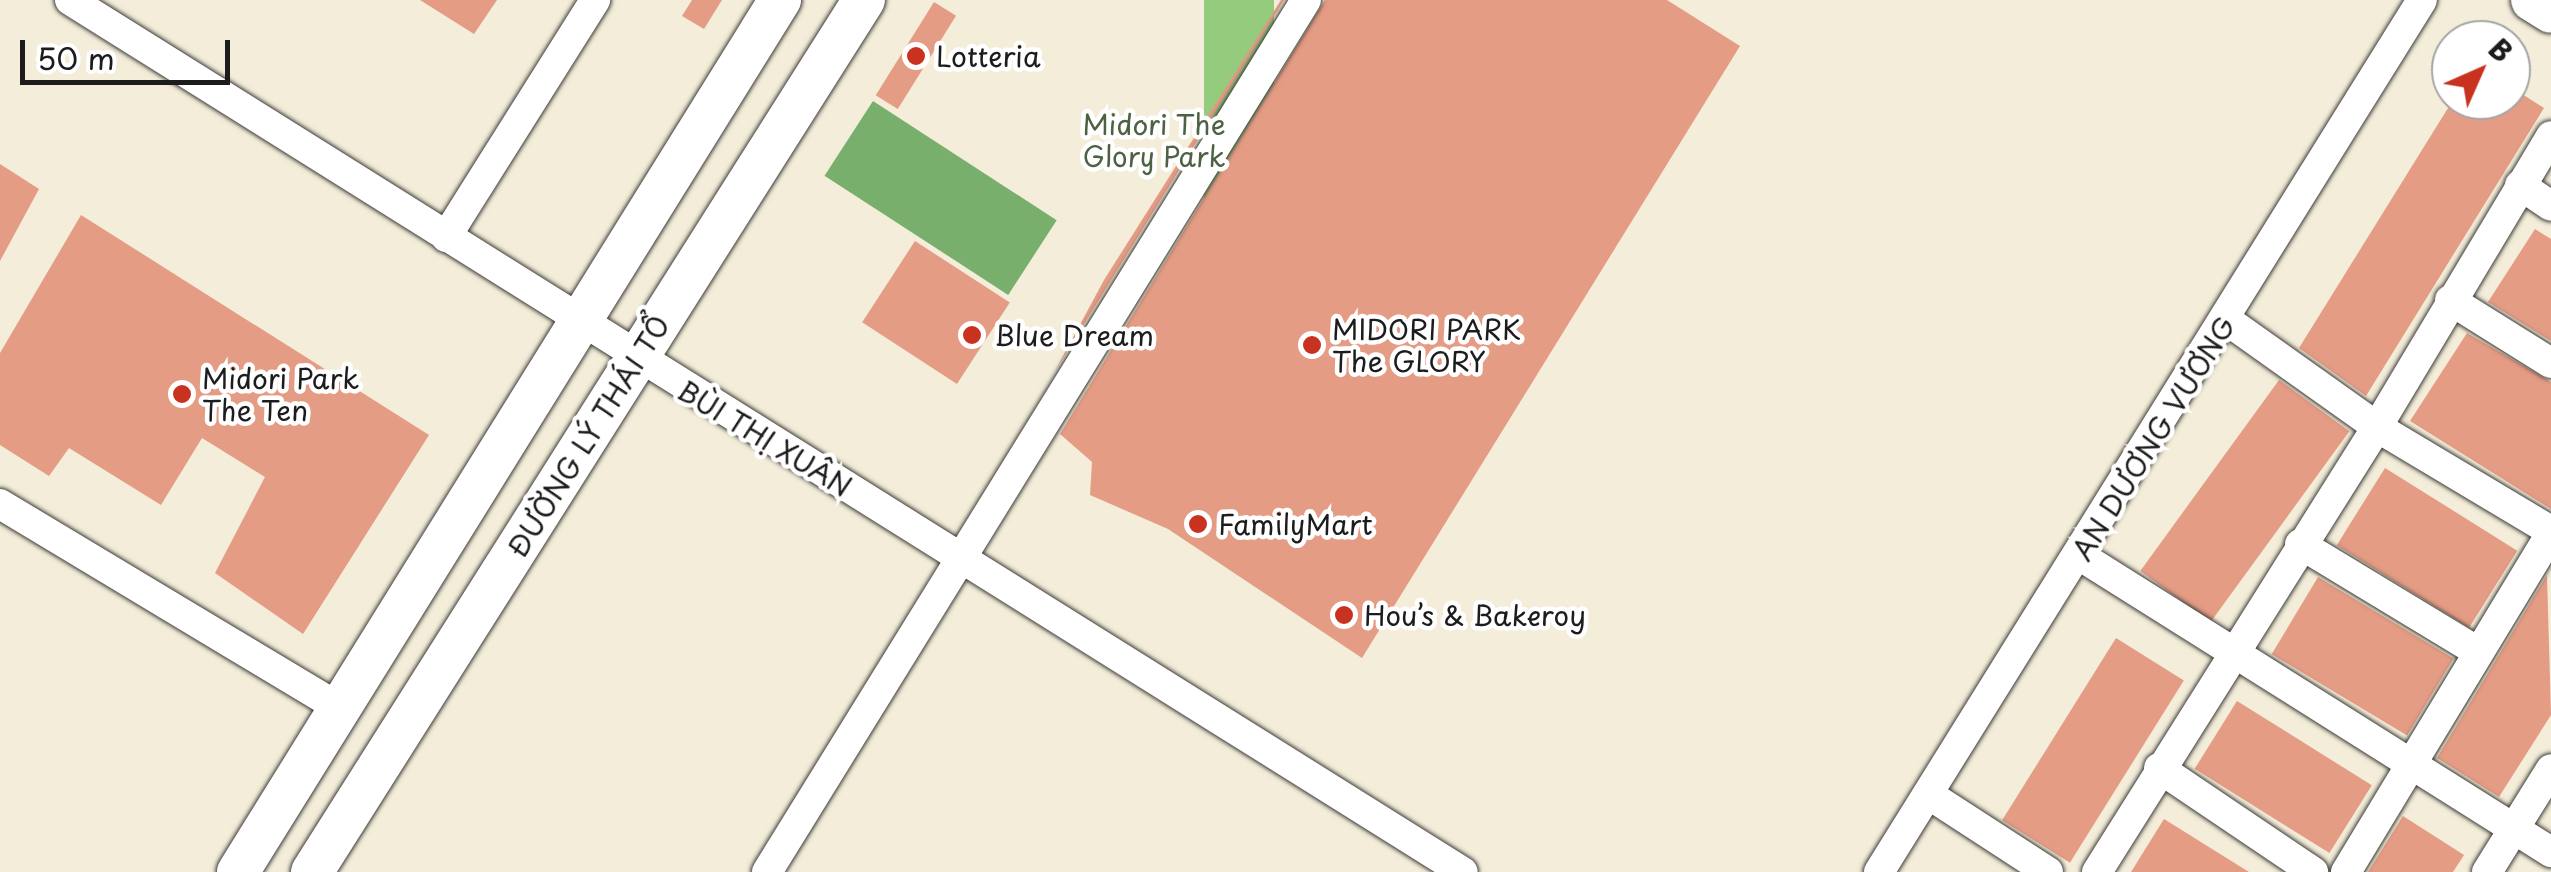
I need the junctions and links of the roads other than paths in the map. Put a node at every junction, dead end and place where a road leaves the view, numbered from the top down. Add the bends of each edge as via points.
1 (70, 0) edge
2 (595, 0) edge
3 (780, 0) edge
4 (864, 0) edge
5 (1306, 0) edge
6 (2422, 0) edge
7 (2532, 0) edge
8 (2551, 12) edge
9 (2551, 136) edge
10 (2520, 185) junction
11 (2551, 206) edge
12 (446, 237) junction
13 (2450, 300) junction
14 (2228, 320) junction
15 (580, 322) junction
16 (636, 360) junction
17 (2551, 363) edge
18 (2378, 427) junction
19 (0, 504) edge
20 (2551, 532) edge
21 (2300, 544) junction
22 (2079, 555) junction
23 (964, 560) junction
24 (2232, 652) junction
25 (2478, 652) junction
26 (340, 708) junction
27 (2411, 765) junction
28 (2159, 768) junction
29 (2551, 769) edge
30 (1928, 794) junction
31 (2514, 829) junction
32 (2551, 852) edge
33 (238, 872) edge
34 (312, 872) edge
35 (767, 872) edge
36 (1463, 872) edge
37 (1879, 872) edge
38 (2048, 872) edge
39 (2096, 872) edge
40 (2313, 872) edge
41 (2346, 872) edge
42 (2487, 872) edge

1 - 12 street, BÙI THỊ XUÂN
2 - 12 street
3 - 15 street
4 - 16 street, ĐƯỜNG LÝ THÁI TỔ
5 - 23 street
6 - 14 street, AN DƯƠNG VƯƠNG
7 - 8 street
9 - 10 street
10 - 11 street
10 - 13 street
12 - 15 street, BÙI THỊ XUÂN
13 - 17 street
13 - 18 street
14 - 18 street
14 - 22 street, AN DƯƠNG VƯƠNG
15 - 16 street, BÙI THỊ XUÂN
15 - 26 street
16 - 23 street, BÙI THỊ XUÂN
16 - 34 street, ĐƯỜNG LÝ THÁI TỔ
18 - 20 street
18 - 21 street
19 - 26 street
20 - 25 street
21 - 24 street
21 - 25 street
22 - 24 street
22 - 30 street, AN DƯƠNG VƯƠNG
23 - 35 street
23 - 36 street, BÙI THỊ XUÂN
24 - 27 street
24 - 28 street
25 - 27 street
26 - 33 street
27 - 31 street
27 - 41 street
28 - 39 street
28 - 40 street
29 - 31 street
30 - 37 street, AN DƯƠNG VƯƠNG
30 - 38 street
31 - 32 street
31 - 42 street

